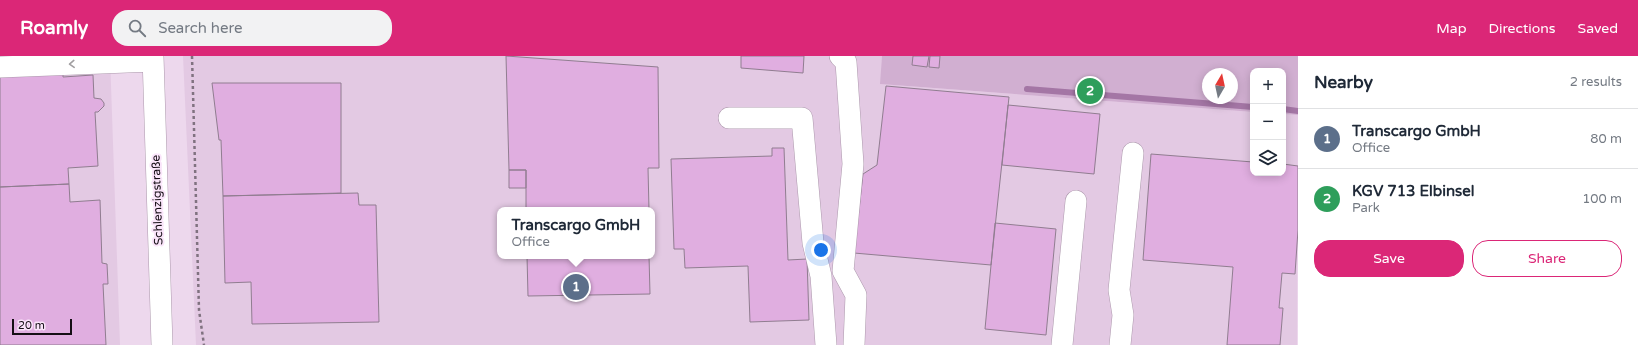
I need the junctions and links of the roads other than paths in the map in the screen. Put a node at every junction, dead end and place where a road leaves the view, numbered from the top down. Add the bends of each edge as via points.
1 (840, 56) edge
2 (153, 58) edge
3 (0, 67) edge
4 (729, 118) dead end
5 (1133, 153) dead end
6 (1076, 202) dead end
7 (162, 345) edge
8 (826, 345) edge
9 (854, 345) edge
10 (1062, 345) edge
11 (1120, 345) edge

1 - 9 street via 846,62 853,164 843,271 856,295
2 -> 3 street
2 - 7 street, Schlenzigstraße
4 - 8 street via 802,118 813,243 821,276
5 - 11 street via 1119,290 1123,315
6 - 10 street

